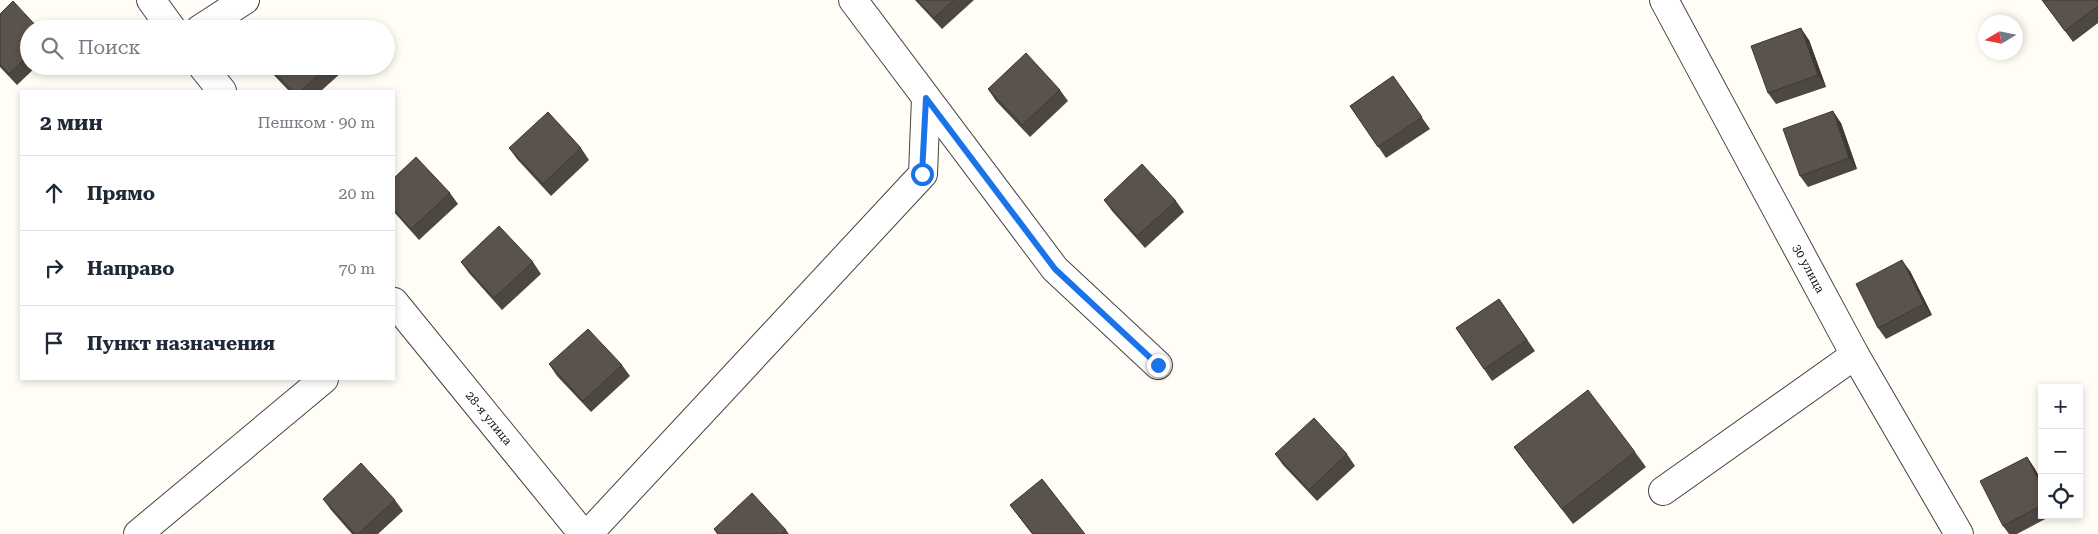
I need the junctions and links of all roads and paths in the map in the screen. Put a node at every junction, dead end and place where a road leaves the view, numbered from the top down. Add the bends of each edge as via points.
1 (151, 0) edge
2 (244, 0) edge
3 (853, 0) edge
4 (1664, 0) edge
5 (165, 20) edge
6 (214, 20) edge
7 (209, 75) edge
8 (221, 90) edge
9 (926, 98) junction
10 (397, 312) edge
11 (1855, 356) junction
12 (1158, 365) dead end
13 (323, 380) edge
14 (1663, 491) dead end
15 (138, 534) edge
16 (583, 534) edge
17 (588, 534) edge
18 (1959, 534) edge

1 - 5 street
2 - 6 street
3 - 9 street
4 - 11 street, 30 улица
7 - 8 street
9 - 12 street via 1055,269
9 - 17 street via 922,174
10 - 16 street, 28-я улица
11 - 14 street
11 - 18 street, 30 улица
13 - 15 street

